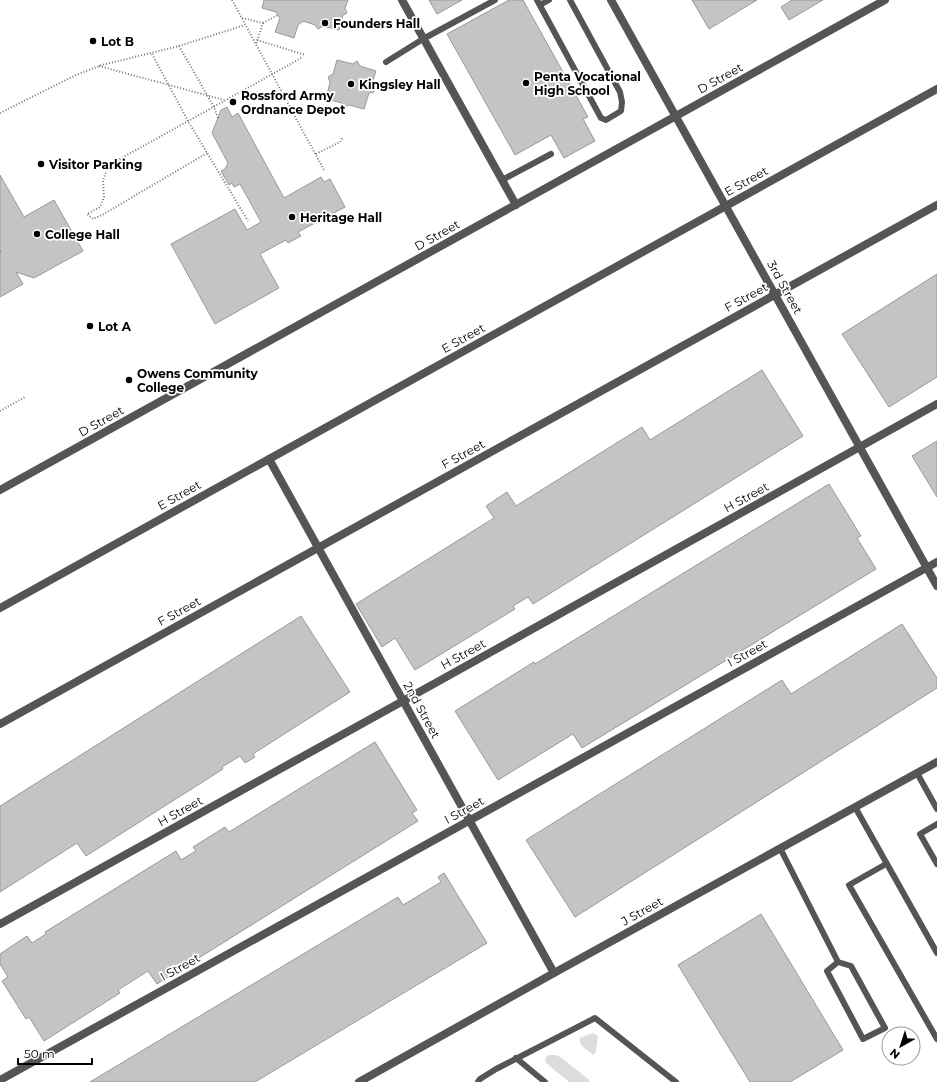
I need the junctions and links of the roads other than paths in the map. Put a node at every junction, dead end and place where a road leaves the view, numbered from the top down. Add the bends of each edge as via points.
1 (402, 0) edge
2 (495, 0) edge
3 (549, 0) edge
4 (570, 0) edge
5 (611, 0) edge
6 (885, 0) edge
7 (538, 2) edge
8 (423, 39) junction
9 (386, 62) dead end
10 (937, 89) edge
11 (676, 116) junction
12 (551, 154) dead end
13 (502, 180) junction
14 (516, 205) junction
15 (937, 205) edge
16 (726, 206) junction
17 (775, 295) junction
18 (937, 404) edge
19 (860, 447) junction
20 (269, 458) junction
21 (0, 490) edge
22 (318, 548) junction
23 (937, 562) edge
24 (927, 568) junction
25 (937, 586) edge
26 (0, 608) edge
27 (403, 701) junction
28 (0, 724) edge
29 (937, 762) edge
30 (917, 773) junction
31 (855, 807) junction
32 (937, 809) edge
33 (469, 821) junction
34 (937, 824) edge
35 (780, 848) junction
36 (886, 864) junction
37 (937, 864) edge
38 (0, 924) edge
39 (937, 953) edge
40 (838, 962) junction
41 (554, 973) junction
42 (937, 1039) edge
43 (516, 1058) junction
44 (2, 1079) edge
45 (359, 1082) edge
46 (478, 1082) edge
47 (545, 1082) edge
48 (676, 1082) edge

1 - 8 street
2 - 8 lane
3 - 7 lane
4 - 7 lane via 620,92 621,111 606,120 601,118
5 - 11 street, 3rd Street
6 - 11 street, D Street
8 - 9 lane
8 - 13 street
10 - 16 street, E Street
11 - 14 street, D Street
11 - 16 street, 3rd Street
12 - 13 lane
13 - 14 street
14 - 21 street, D Street
15 - 17 street, F Street
16 - 17 street, 3rd Street
16 - 20 street, E Street
17 - 19 street, 3rd Street
17 - 22 street, F Street
18 - 19 street, H Street
19 - 24 street, 3rd Street
19 - 27 street, H Street
20 - 22 street, 2nd Street
20 - 26 street, E Street
22 - 27 street, 2nd Street
22 - 28 street, F Street
23 - 24 street, I Street
24 - 25 street, 3rd Street
24 - 33 street, I Street
27 - 33 street, 2nd Street
27 - 38 street, H Street
29 - 30 street, J Street
30 - 31 street, J Street
30 - 32 lane
31 - 35 street, J Street
31 - 36 lane
33 - 41 street, 2nd Street
33 - 44 street, I Street
34 - 37 lane via 920,834
35 - 40 lane
35 - 41 street, J Street
36 - 39 lane
36 - 42 lane via 849,885
40 - 40 lane via 827,971 863,1039 885,1028 852,966
41 - 45 street, J Street
43 - 46 lane
43 - 47 lane
43 - 48 lane via 595,1018

